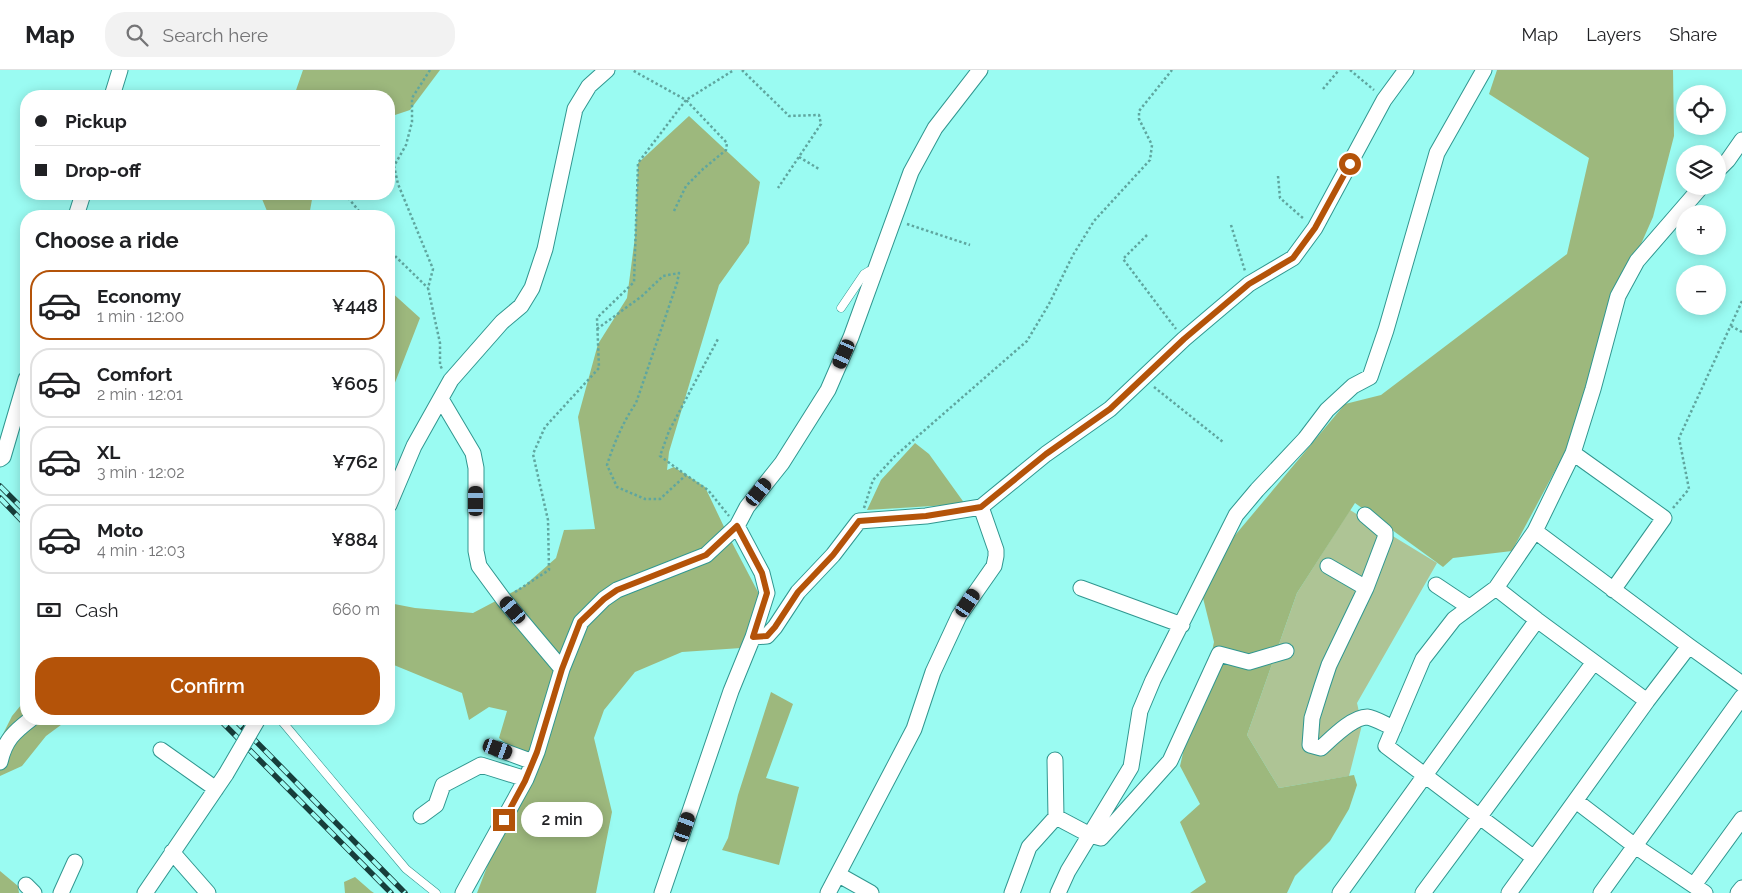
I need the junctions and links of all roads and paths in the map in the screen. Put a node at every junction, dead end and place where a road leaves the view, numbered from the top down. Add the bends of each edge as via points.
1 (120, 70) edge
2 (430, 70) edge
3 (607, 70) edge
4 (632, 70) edge
5 (734, 70) edge
6 (742, 70) edge
7 (980, 70) edge
8 (1172, 70) edge
9 (1339, 70) edge
10 (1350, 70) edge
11 (1406, 70) edge
12 (1484, 70) edge
13 (1323, 89) dead end
14 (114, 90) edge
15 (686, 100) junction
16 (1384, 100) junction
17 (1742, 140) edge
18 (799, 157) junction
19 (1726, 162) edge
20 (395, 164) edge
21 (819, 169) dead end
22 (395, 170) edge
23 (1278, 176) dead end
24 (778, 188) dead end
25 (1694, 195) edge
26 (350, 200) edge
27 (358, 210) edge
28 (674, 211) dead end
29 (894, 220) junction
30 (1231, 225) dead end
31 (1315, 228) junction
32 (1146, 235) dead end
33 (970, 245) dead end
34 (395, 256) edge
35 (875, 270) junction
36 (1249, 284) junction
37 (428, 288) junction
38 (1742, 301) edge
39 (841, 308) dead end
40 (1731, 326) junction
41 (597, 329) junction
42 (1742, 332) edge
43 (718, 339) dead end
44 (1184, 339) junction
45 (1143, 379) junction
46 (449, 383) junction
47 (20, 398) edge
48 (441, 399) junction
49 (1223, 442) dead end
50 (1573, 453) junction
51 (1, 457) edge
52 (686, 475) junction
53 (395, 491) edge
54 (981, 507) junction
55 (1365, 515) dead end
56 (1664, 518) junction
57 (859, 521) junction
58 (737, 526) junction
59 (1535, 531) junction
60 (1328, 566) dead end
61 (1436, 585) dead end
62 (1081, 588) dead end
63 (1366, 588) junction
64 (1496, 588) junction
65 (1613, 590) junction
66 (504, 600) junction
67 (1469, 607) junction
68 (1537, 620) junction
69 (1182, 625) junction
70 (753, 637) junction
71 (1689, 646) junction
72 (1286, 651) dead end
73 (1594, 662) junction
74 (562, 669) junction
75 (1742, 684) edge
76 (1742, 697) edge
77 (1647, 701) junction
78 (24, 725) edge
79 (255, 725) edge
80 (285, 725) edge
81 (1394, 728) junction
82 (498, 749) dead end
83 (161, 750) dead end
84 (1055, 760) dead end
85 (0, 762) edge
86 (533, 762) junction
87 (1423, 776) junction
88 (526, 778) junction
89 (216, 789) junction
90 (1576, 801) junction
91 (421, 816) dead end
92 (1056, 817) junction
93 (1478, 817) junction
94 (1742, 819) edge
95 (1090, 835) junction
96 (1636, 846) junction
97 (172, 852) junction
98 (1534, 858) junction
99 (75, 862) dead end
100 (839, 875) junction
101 (1742, 888) edge
102 (1699, 889) edge
103 (62, 893) edge
104 (146, 893) edge
105 (208, 893) edge
106 (436, 893) edge
107 (462, 893) edge
108 (662, 893) edge
109 (828, 893) edge
110 (872, 893) edge
111 (1012, 893) edge
112 (1058, 893) edge
113 (1340, 893) edge
114 (1424, 893) edge
115 (1509, 893) edge
116 (1600, 893) edge
117 (1738, 893) edge

1 - 14 street
2 - 20 path via 412,98 412,122 406,145
3 - 46 street via 589,86 575,109 546,249 532,288 521,306 502,322
4 - 15 path
5 - 15 path
6 - 18 path via 789,116 819,115 821,124
7 - 29 street via 935,128 912,172
8 - 57 path via 1138,111 1152,145 1150,160 1094,221 1027,341 895,456 873,480
9 - 13 path
10 - 16 path
11 - 16 street
12 - 69 street via 1437,153 1370,377 1354,386 1327,410 1236,515
15 - 28 path via 727,143 726,150 686,186
15 - 41 path via 638,163 634,282 597,318
16 - 31 street
17 - 19 street
18 - 21 path
18 - 24 path
22 - 37 path via 433,269
23 - 31 path via 1280,198
25 - 50 street via 1637,261 1618,296
26 - 27 path
29 - 33 path
29 - 35 street
30 - 36 path
31 - 36 street via 1293,258
32 - 44 path via 1123,259
34 - 37 path
35 - 39 lane via 864,274
35 - 58 street via 828,390 782,464 747,507
36 - 44 street
37 - 46 path via 440,343 440,365
38 - 40 path
40 - 42 path
40 - 56 path via 1680,438 1689,489
41 - 52 path via 664,276 679,273 636,403 614,442 607,465 616,487 645,499 660,500
41 - 66 path via 599,368 545,428 533,454 548,520 549,570
43 - 52 path via 669,431 660,456
44 - 45 street
45 - 49 path
45 - 54 street via 1110,409 1046,454
46 - 48 street
47 - 51 street
48 - 53 street via 414,446
48 - 66 street via 473,453 479,566
50 - 56 street
50 - 59 street
52 - 58 path via 708,490
54 - 57 street via 926,516
54 - 100 street via 996,550 994,566 959,616 933,672 914,729
55 - 63 street via 1385,532
56 - 65 street
57 - 70 street via 798,592 767,636
58 - 70 street via 762,573 767,593
58 - 74 street via 706,555 617,590 604,599 580,622
59 - 64 street
59 - 65 street
60 - 63 street
61 - 67 street
62 - 69 street
63 - 81 street via 1329,665 1312,718 1310,745 1321,748 1343,728 1368,717
64 - 67 street
64 - 68 street
65 - 71 street
66 - 74 street
67 - 81 street via 1454,619 1422,659
68 - 73 street
68 - 87 street
69 - 95 street via 1140,711 1131,767
70 - 108 street via 731,691
71 - 75 street
71 - 77 street
72 - 95 street via 1249,662 1219,654 1170,761 1101,838
73 - 77 street
73 - 93 street
74 - 86 street
76 - 96 street
77 - 90 street
78 - 85 street via 3,747
79 - 89 street, bridge
80 - 106 lane via 406,869
81 - 87 street via 1386,746
82 - 86 street
83 - 89 street
84 - 92 street
86 - 88 street
87 - 93 street
87 - 113 street
88 - 91 street via 481,765 443,785 436,805
88 - 107 street
89 - 97 street
90 - 96 street
90 - 98 street
92 - 95 street
92 - 111 street via 1029,846
93 - 98 street
93 - 114 street
94 - 102 street
95 - 112 street
96 - 102 street
96 - 116 street
97 - 104 street
97 - 105 street
98 - 115 street
99 - 103 street
100 - 109 street
100 - 110 street
101 - 117 street

